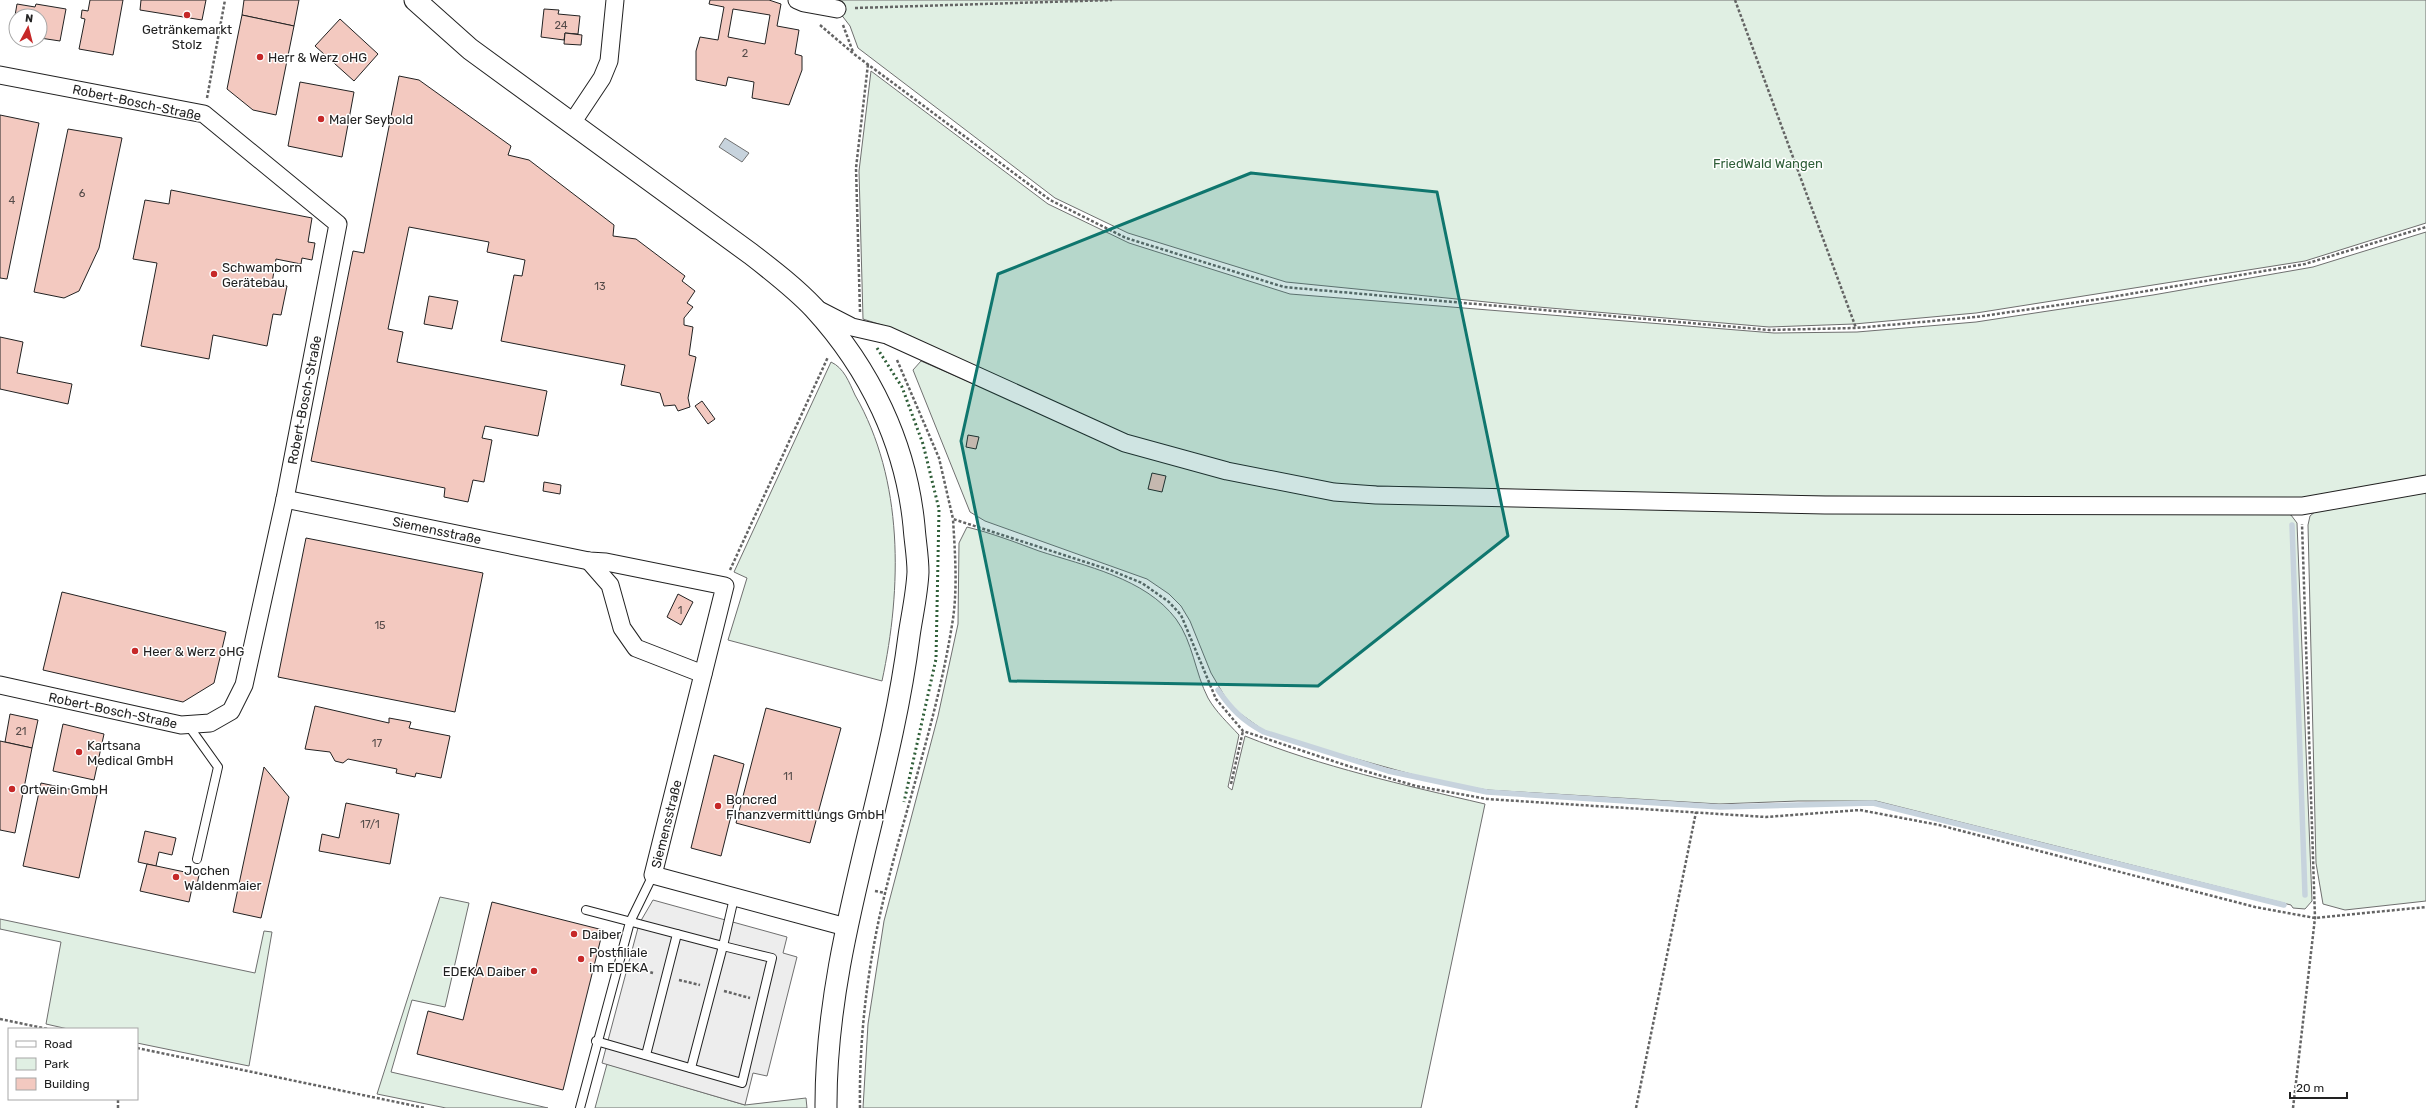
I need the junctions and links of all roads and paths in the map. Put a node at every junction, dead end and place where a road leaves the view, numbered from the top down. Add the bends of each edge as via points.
1 (225, 0) edge
2 (415, 0) edge
3 (615, 0) edge
4 (1112, 0) edge
5 (1735, 0) edge
6 (800, 2) edge
7 (837, 9) junction
8 (854, 54) junction
9 (868, 64) junction
10 (0, 75) edge
11 (204, 114) junction
12 (572, 123) junction
13 (2426, 227) edge
14 (814, 307) junction
15 (860, 328) junction
16 (1856, 328) junction
17 (887, 335) junction
18 (838, 336) junction
19 (2426, 484) edge
20 (285, 499) junction
21 (2302, 506) junction
22 (953, 519) junction
23 (589, 561) junction
24 (725, 586) junction
25 (703, 674) junction
26 (0, 685) edge
27 (188, 725) junction
28 (1243, 731) junction
29 (1231, 784) dead end
30 (1696, 812) junction
31 (197, 859) dead end
32 (653, 875) junction
33 (876, 891) dead end
34 (885, 894) junction
35 (734, 898) junction
36 (2426, 907) edge
37 (586, 910) dead end
38 (2315, 918) junction
39 (630, 922) junction
40 (846, 927) junction
41 (677, 934) junction
42 (723, 946) junction
43 (618, 964) junction
44 (665, 976) junction
45 (712, 988) junction
46 (762, 1001) junction
47 (0, 1019) edge
48 (43, 1028) edge
49 (596, 1041) junction
50 (138, 1048) edge
51 (646, 1055) junction
52 (691, 1068) junction
53 (425, 1108) edge
54 (580, 1108) edge
55 (826, 1108) edge
56 (860, 1108) edge
57 (1636, 1108) edge
58 (2293, 1108) edge

1 - 11 path
2 - 12 street via 470,49
3 - 12 street via 610,61 602,78
4 - 7 path
5 - 16 path
6 - 7 street
6 - 8 path via 814,20
7 - 8 path
8 - 9 path
9 - 15 path via 856,168
9 - 16 path via 1050,200 1126,238 1284,287 1769,330
10 - 11 street, Robert-Bosch-Straße
11 - 20 street, Robert-Bosch-Straße via 338,224
12 - 14 street via 751,254
13 - 16 path via 2297,266 1976,317
14 - 15 street via 852,327
14 - 18 street
15 - 17 street
17 - 21 street via 1125,443 1226,471 1334,492 1826,505
17 - 22 path via 939,458
18 - 24 path via 731,566
18 - 40 street via 872,386 896,439 911,496 918,572 898,710
19 - 21 street
20 - 23 street, Siemensstraße
20 - 27 street, Robert-Bosch-Straße via 244,685 231,711 210,723
21 - 38 path
22 - 28 path via 1110,570 1142,583 1169,602 1181,615 1216,700
22 - 34 path via 955,555 952,623 937,701
23 - 24 street, Siemensstraße via 606,562
23 - 25 street via 610,585 622,628 636,648
24 - 25 street, Siemensstraße
25 - 32 street, Siemensstraße
26 - 27 street, Robert-Bosch-Straße via 180,726
27 - 31 lane via 218,768
28 - 29 path
28 - 30 path via 1401,781 1487,799
30 - 38 path via 1766,816 1860,810 1939,825 2255,907
30 - 57 path
32 - 35 street, Siemensstraße
32 - 39 lane
33 - 34 path
34 - 56 path via 865,1000 859,1080
35 - 40 street, Siemensstraße
35 - 42 lane
36 - 38 path
37 - 39 lane
38 - 58 path
39 - 41 lane
39 - 43 lane
40 - 55 street via 829,1023
41 - 42 lane
41 - 44 lane
42 - 45 lane
42 - 46 lane via 772,958
43 - 44 path
43 - 49 lane
44 - 45 path
44 - 51 lane
45 - 46 path
45 - 52 lane
46 - 52 lane via 742,1083
47 - 48 path
49 - 51 lane
49 - 54 lane
50 - 53 path
51 - 52 lane

